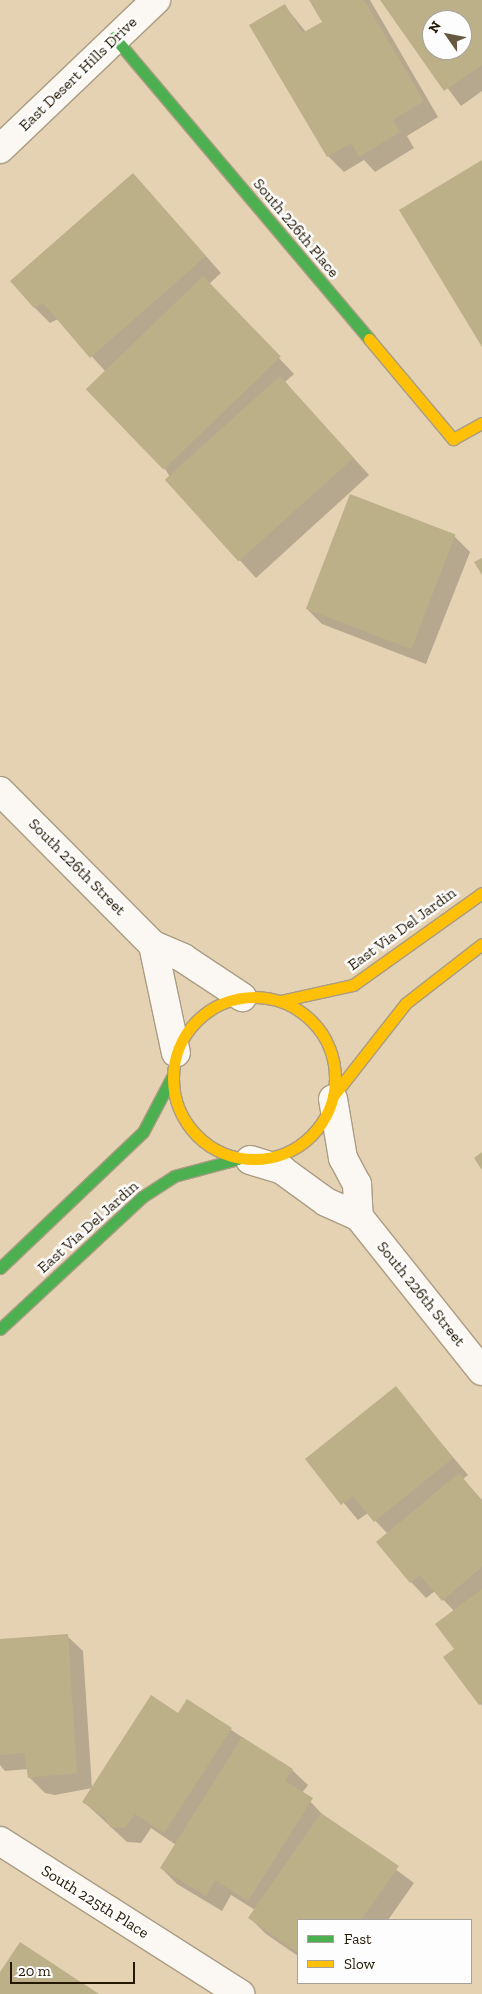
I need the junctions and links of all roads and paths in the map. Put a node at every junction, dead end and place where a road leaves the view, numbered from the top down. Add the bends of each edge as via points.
1 (156, 0) edge
2 (114, 37) junction
3 (0, 149) edge
4 (482, 423) edge
5 (0, 791) edge
6 (482, 892) edge
7 (482, 944) edge
8 (153, 945) junction
9 (242, 997) junction
10 (280, 1001) junction
11 (174, 1065) junction
12 (333, 1097) junction
13 (244, 1159) junction
14 (359, 1217) junction
15 (0, 1268) edge
16 (0, 1329) edge
17 (482, 1371) edge
18 (0, 1841) edge
19 (240, 1994) edge

1 - 2 street, East Desert Hills Drive
2 - 3 street, East Desert Hills Drive
2 - 4 street, South 226th Place via 453,439
5 - 8 street, South 226th Street
6 - 10 street, East Via Del Jardin via 353,985
7 - 12 street via 406,1003
8 - 9 street, South 226th Street via 183,958
8 - 11 street
9 - 10 street
9 - 11 street via 220,1003 201,1016
10 - 12 street via 301,1012 326,1042 335,1072
11 - 13 street via 174,1100 188,1127 216,1151
11 - 15 street, East Via Del Jardin via 138,1138
12 - 13 street via 326,1116 302,1144 268,1159
12 - 14 street via 343,1158 357,1184
13 - 14 street, South 226th Street via 282,1170 326,1202
13 - 16 street, East Via Del Jardin via 174,1176 142,1197
14 - 17 street, South 226th Street
18 - 19 street, South 225th Place

